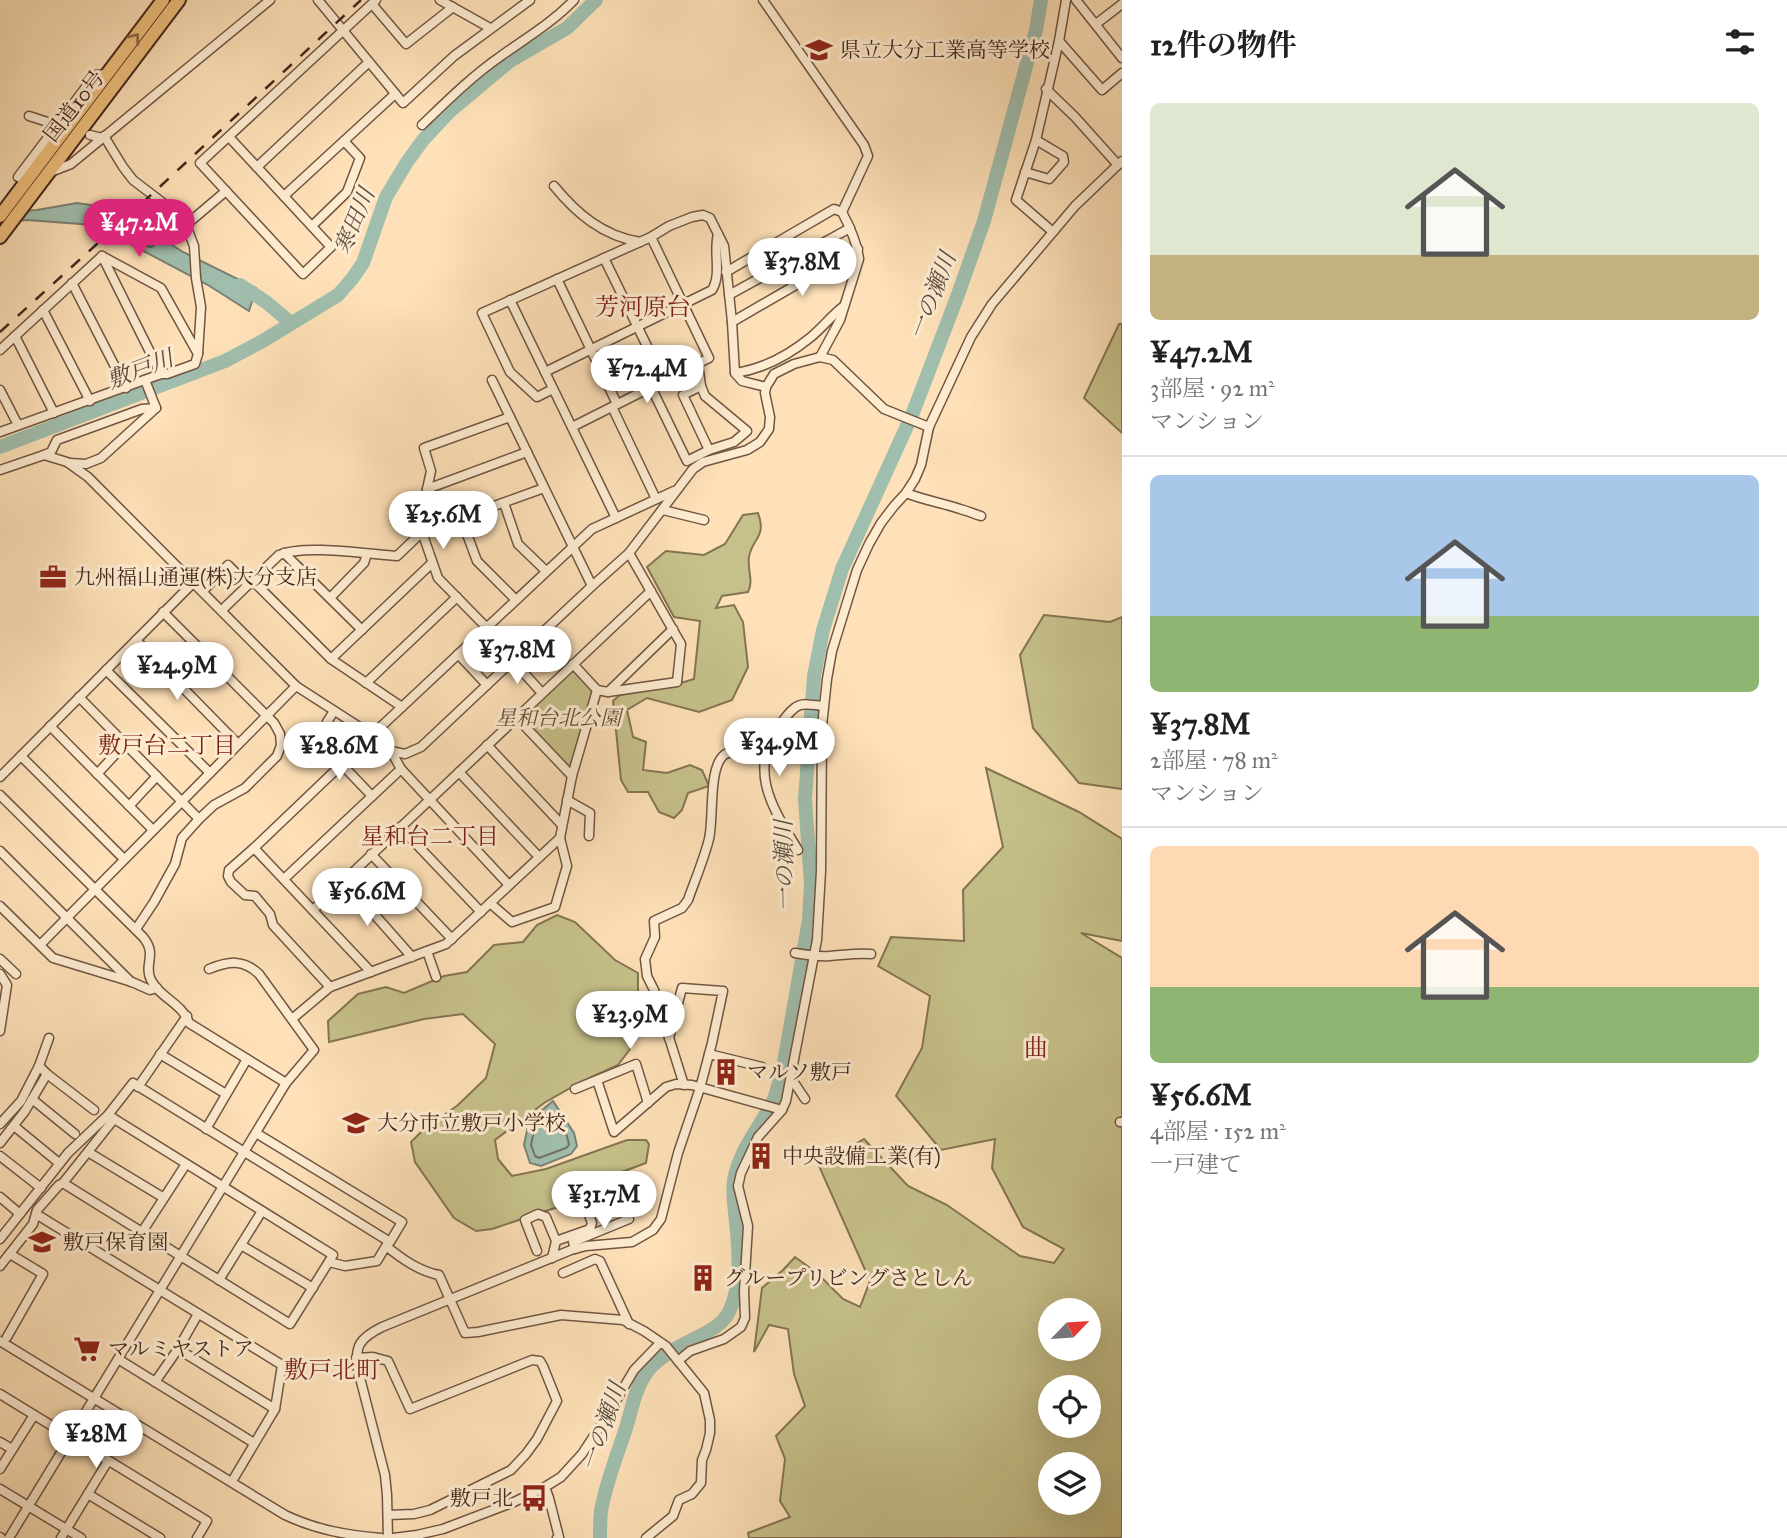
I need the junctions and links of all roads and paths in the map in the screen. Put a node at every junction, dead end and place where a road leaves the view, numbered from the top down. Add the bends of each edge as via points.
1 (163, 0) edge
2 (179, 0) edge
3 (270, 0) edge
4 (318, 0) edge
5 (439, 0) edge
6 (574, 0) edge
7 (764, 0) edge
8 (1066, 0) edge
9 (1076, 0) edge
10 (525, 1) edge
11 (374, 2) edge
12 (1122, 4) edge
13 (453, 8) junction
14 (1096, 24) junction
15 (490, 28) junction
16 (343, 30) junction
17 (1059, 41) junction
18 (1122, 58) edge
19 (369, 62) junction
20 (1122, 73) edge
21 (114, 77) junction
22 (1046, 89) junction
23 (395, 94) junction
24 (29, 116) dead end
25 (59, 125) junction
26 (422, 125) dead end
27 (90, 135) dead end
28 (103, 137) junction
29 (229, 137) junction
30 (1036, 140) junction
31 (344, 141) junction
32 (1120, 163) edge
33 (257, 167) junction
34 (1025, 172) junction
35 (47, 173) junction
36 (32, 184) junction
37 (554, 186) dead end
38 (226, 191) junction
39 (284, 196) junction
40 (842, 212) junction
41 (9, 213) edge
42 (186, 225) junction
43 (312, 226) junction
44 (850, 228) junction
45 (1053, 232) junction
46 (718, 234) junction
47 (651, 237) junction
48 (640, 242) junction
49 (858, 250) junction
50 (102, 256) junction
51 (604, 258) junction
52 (726, 272) junction
53 (557, 279) junction
54 (72, 283) junction
55 (729, 295) junction
56 (510, 300) junction
57 (683, 304) junction
58 (846, 304) junction
59 (43, 310) junction
60 (732, 322) junction
61 (638, 327) junction
62 (15, 336) junction
63 (591, 349) junction
64 (0, 350) edge
65 (198, 354) junction
66 (820, 357) junction
67 (698, 364) junction
68 (545, 372) junction
69 (735, 373) junction
70 (161, 374) junction
71 (492, 380) dead end
72 (664, 381) junction
73 (146, 383) junction
74 (701, 386) junction
75 (651, 387) junction
76 (766, 387) junction
77 (126, 388) junction
78 (553, 389) junction
79 (0, 390) edge
80 (90, 401) junction
81 (155, 404) junction
82 (616, 407) junction
83 (54, 413) junction
84 (510, 417) junction
85 (18, 425) junction
86 (926, 425) junction
87 (572, 427) junction
88 (0, 432) edge
89 (709, 450) junction
90 (527, 452) junction
91 (44, 455) junction
92 (687, 461) junction
93 (67, 462) junction
94 (696, 467) junction
95 (0, 470) edge
96 (544, 488) junction
97 (427, 489) junction
98 (676, 490) junction
99 (906, 493) junction
100 (656, 499) junction
101 (504, 503) junction
102 (663, 510) junction
103 (981, 516) dead end
104 (461, 518) junction
105 (616, 518) junction
106 (704, 520) dead end
107 (422, 532) junction
108 (573, 546) junction
109 (284, 553) junction
110 (629, 553) junction
111 (367, 554) junction
112 (432, 563) junction
113 (546, 571) junction
114 (194, 582) junction
115 (250, 583) junction
116 (592, 586) junction
117 (203, 591) junction
118 (650, 591) junction
119 (457, 597) junction
120 (330, 598) junction
121 (516, 600) junction
122 (222, 610) junction
123 (163, 612) junction
124 (486, 627) junction
125 (673, 629) junction
126 (362, 630) junction
127 (136, 640) junction
128 (458, 654) junction
129 (331, 659) junction
130 (513, 661) junction
131 (573, 664) junction
132 (106, 670) junction
133 (366, 683) junction
134 (296, 685) junction
135 (486, 685) junction
136 (597, 690) junction
137 (608, 692) junction
138 (542, 693) junction
139 (79, 697) junction
140 (820, 706) junction
141 (402, 707) junction
142 (334, 711) junction
143 (266, 716) junction
144 (516, 717) junction
145 (50, 726) junction
146 (372, 735) junction
147 (125, 744) junction
148 (238, 744) junction
149 (487, 745) junction
150 (391, 751) junction
151 (21, 756) junction
152 (765, 756) junction
153 (342, 764) junction
154 (401, 769) junction
155 (458, 772) junction
156 (209, 773) junction
157 (97, 774) junction
158 (157, 776) junction
159 (572, 776) junction
160 (0, 777) edge
161 (0, 795) edge
162 (372, 796) junction
163 (429, 799) junction
164 (567, 800) junction
165 (182, 801) junction
166 (129, 806) junction
167 (199, 819) junction
168 (562, 825) junction
169 (400, 827) junction
170 (153, 830) junction
171 (589, 836) dead end
172 (560, 838) junction
173 (254, 848) junction
174 (798, 850) dead end
175 (0, 851) edge
176 (371, 854) junction
177 (539, 858) junction
178 (124, 859) junction
179 (284, 879) junction
180 (344, 880) junction
181 (509, 885) junction
182 (95, 889) junction
183 (490, 903) junction
184 (1, 908) edge
185 (313, 909) junction
186 (481, 912) junction
187 (67, 917) junction
188 (136, 929) junction
189 (452, 939) junction
190 (40, 945) junction
191 (427, 951) junction
192 (797, 953) dead end
193 (871, 954) dead end
194 (812, 956) junction
195 (412, 957) junction
196 (0, 959) edge
197 (209, 969) dead end
198 (371, 972) junction
199 (0, 974) edge
200 (16, 974) dead end
201 (436, 976) dead end
202 (131, 982) junction
203 (330, 987) junction
204 (157, 988) junction
205 (187, 1016) junction
206 (292, 1019) junction
207 (0, 1031) edge
208 (49, 1038) dead end
209 (669, 1038) junction
210 (160, 1054) junction
211 (709, 1054) junction
212 (247, 1059) junction
213 (38, 1066) junction
214 (762, 1068) dead end
215 (47, 1074) junction
216 (791, 1077) junction
217 (597, 1080) junction
218 (286, 1083) junction
219 (684, 1085) junction
220 (138, 1087) junction
221 (700, 1088) junction
222 (575, 1089) dead end
223 (226, 1094) junction
224 (32, 1099) junction
225 (805, 1099) dead end
226 (648, 1103) junction
227 (94, 1110) dead end
228 (780, 1110) junction
229 (111, 1117) junction
230 (0, 1124) edge
231 (14, 1126) junction
232 (206, 1129) junction
233 (256, 1133) junction
234 (75, 1134) dead end
235 (0, 1143) edge
236 (88, 1152) junction
237 (244, 1152) junction
238 (0, 1156) edge
239 (59, 1163) junction
240 (186, 1164) junction
241 (63, 1183) junction
242 (223, 1187) junction
243 (41, 1188) junction
244 (579, 1196) dead end
245 (0, 1197) edge
246 (164, 1198) junction
247 (262, 1211) junction
248 (20, 1214) junction
249 (36, 1214) junction
250 (629, 1219) dead end
251 (142, 1232) junction
252 (0, 1239) edge
253 (556, 1241) junction
254 (241, 1245) junction
255 (575, 1249) junction
256 (537, 1251) dead end
257 (10, 1254) junction
258 (181, 1256) junction
259 (552, 1258) junction
260 (329, 1262) junction
261 (0, 1266) edge
262 (563, 1273) dead end
263 (219, 1280) junction
264 (313, 1288) junction
265 (160, 1290) junction
266 (450, 1299) junction
267 (198, 1314) junction
268 (629, 1324) junction
269 (4, 1339) edge
270 (663, 1345) junction
271 (178, 1349) junction
272 (356, 1358) junction
273 (118, 1359) junction
274 (676, 1359) junction
275 (155, 1382) junction
276 (0, 1394) edge
277 (94, 1399) junction
278 (275, 1409) junction
279 (34, 1415) junction
280 (71, 1437) junction
281 (0, 1442) edge
282 (254, 1443) junction
283 (12, 1450) junction
284 (108, 1461) junction
285 (0, 1469) edge
286 (234, 1478) dead end
287 (545, 1487) junction
288 (0, 1489) edge
289 (88, 1494) junction
290 (29, 1506) junction
291 (388, 1516) junction
292 (66, 1529) junction
293 (9, 1538) edge
294 (61, 1538) edge
295 (81, 1538) edge
296 (160, 1538) edge
297 (197, 1538) edge
298 (381, 1538) edge
299 (390, 1538) edge
300 (558, 1538) edge
301 (646, 1538) edge

21 -> 1 highway, 国道10号
2 - 21 highway, 国道10号
3 - 28 street
4 - 16 street
5 - 13 street
6 - 26 street via 484,69
7 - 40 street via 864,145 868,156
8 - 17 street
9 - 14 street
10 - 15 street
11 - 13 street via 406,44
11 - 16 street
12 - 14 street
13 - 15 street
14 - 18 street
15 - 23 street via 403,103
16 - 19 street
16 - 29 street
17 - 20 street via 1102,90
17 - 22 street
19 - 23 street
19 - 33 street
21 - 25 street via 95,75
21 - 35 highway, 国道10号
21 - 36 highway, 国道10号
22 - 30 street
22 - 32 street
23 - 31 street
24 - 25 street
25 - 36 street via 18,177
27 - 28 street
28 - 35 street via 71,164
28 - 42 street via 133,180
29 - 33 street
29 - 38 street via 200,163
30 - 34 street
30 - 34 street via 1063,156 1064,162 1049,179
31 - 39 street
31 - 43 street via 360,158 347,192
32 - 45 street
33 - 39 street
34 - 45 street via 1016,200
35 - 36 highway, 国道10号
36 - 41 highway, 国道10号
36 - 41 highway, 国道10号
37 - 48 street via 584,218 623,239
38 - 42 street
38 - 43 street via 303,274 331,247
39 - 43 street
40 - 44 street
40 - 52 street via 834,209
42 - 65 street via 194,246 201,307
44 - 49 street
44 - 55 street
45 - 86 street via 992,304
46 - 47 street via 710,218 703,215
46 - 52 street
46 - 57 street via 717,284
47 - 48 street
47 - 57 street
48 - 51 street
49 - 58 street
49 - 60 street
50 - 54 street
50 - 65 street via 161,288
50 - 70 street
51 - 53 street
51 - 61 street
52 - 55 street
53 - 56 street
53 - 63 street
54 - 59 street
54 - 77 street
55 - 60 street
56 - 68 street
56 - 78 street via 482,313 510,372 537,397
57 - 61 street
57 - 67 street via 709,358
58 - 66 street
58 - 69 street via 783,356 755,370
59 - 62 street
59 - 80 street
60 - 69 street
61 - 63 street
61 - 72 street
62 - 64 street
62 - 83 street
63 - 68 street
63 - 82 street
65 - 70 street via 195,364
66 - 76 street via 774,374
66 - 86 street via 833,360 884,409
67 - 72 street
67 - 74 street
68 - 78 street
69 - 76 street via 742,381
70 - 73 street
71 - 84 street
72 - 75 street
73 - 77 street
73 - 81 street
74 - 89 street via 683,395
74 - 89 street via 710,401 747,431 734,442
75 - 82 street
75 - 92 street
76 - 94 street via 769,429 760,442
77 - 80 street
78 - 87 street
79 - 85 street
80 - 83 street
81 - 91 street via 57,440
81 - 93 street via 101,458 86,464
82 - 87 street
82 - 100 street
83 - 85 street
84 - 90 street
84 - 97 street via 424,448 431,471
85 - 88 street
86 - 99 street via 921,465
87 - 105 street
89 - 92 street
90 - 96 street
90 - 97 street
91 - 93 street
91 - 95 street
92 - 94 street
93 - 114 street via 88,477
94 - 98 street
96 - 101 street
96 - 108 street
97 - 107 street
98 - 100 street
98 - 102 street
99 - 103 street
99 - 140 street via 881,523 857,570
100 - 105 street
101 - 104 street
101 - 113 street via 518,544
102 - 106 street
102 - 110 street
104 - 107 street
104 - 121 street via 477,561
105 - 108 street via 592,529
107 - 111 street via 397,556
107 - 112 street
108 - 113 street
108 - 116 street
109 - 111 street via 304,549
109 - 115 street
109 - 120 street
110 - 116 street
110 - 118 street
111 - 120 street
112 - 119 street via 438,578
112 - 126 street
113 - 121 street
114 - 117 street
114 - 123 street
115 - 117 street via 228,565
115 - 122 street
115 - 129 street
116 - 130 street
117 - 122 street
118 - 125 street
118 - 131 street
119 - 124 street
119 - 133 street
120 - 126 street
121 - 124 street
122 - 134 street
123 - 127 street
123 - 143 street
124 - 128 street
125 - 137 street
125 - 137 street via 681,644 677,682
126 - 129 street
127 - 132 street
127 - 148 street
128 - 135 street
128 - 141 street
129 - 133 street
130 - 135 street
130 - 138 street
131 - 136 street
131 - 138 street
132 - 139 street
132 - 156 street
133 - 141 street
134 - 142 street
134 - 143 street
135 - 150 street via 421,747 405,754
136 - 137 street
136 - 159 street
138 - 144 street
139 - 145 street
139 - 147 street
140 - 152 street via 804,703 792,710
140 - 194 street via 820,883
141 - 146 street
142 - 146 street
142 - 153 street via 327,722 327,749
143 - 148 street
143 - 167 street via 279,734 277,756 245,788
144 - 149 street
144 - 159 street
145 - 151 street
145 - 157 street
146 - 150 street
147 - 157 street
147 - 158 street
148 - 156 street
149 - 155 street
149 - 168 street
150 - 154 street
151 - 160 street
151 - 178 street
152 - 174 street via 766,789
152 - 209 street via 732,751 720,760 710,837 688,900 682,908 654,921 655,937 646,968
153 - 162 street
153 - 173 street
154 - 162 street
154 - 163 street
155 - 163 street
155 - 177 street
156 - 165 street
157 - 166 street
158 - 165 street
158 - 166 street
159 - 164 street
161 - 182 street
162 - 179 street
163 - 169 street
163 - 181 street
164 - 168 street
164 - 171 street via 590,813
165 - 167 street
165 - 170 street
166 - 170 street
167 - 188 street via 182,838 175,864
168 - 172 street
169 - 176 street
169 - 186 street
170 - 178 street
172 - 177 street
172 - 183 street via 567,866 555,907 512,922
173 - 179 street
173 - 203 street via 229,870 231,882 245,895 255,896 273,925
175 - 187 street
176 - 180 street
176 - 189 street
177 - 181 street
178 - 182 street
179 - 185 street
180 - 185 street
180 - 195 street
181 - 183 street
182 - 187 street
182 - 188 street
183 - 186 street
184 - 190 street
185 - 198 street
186 - 189 street
187 - 190 street
187 - 202 street
188 - 204 street via 148,943 149,973
189 - 191 street
190 - 202 street via 53,958
191 - 195 street
191 - 201 street
192 - 194 street
193 - 194 street
194 - 216 street
195 - 198 street
196 - 200 street
197 - 206 street via 234,963 250,967
198 - 203 street
199 - 207 street via 8,985
202 - 204 street via 150,990
203 - 206 street
204 - 205 street
205 - 210 street
205 - 212 street via 189,1023
206 - 218 street via 314,1050
208 - 213 street
209 - 211 street via 682,988 723,991
209 - 219 street
210 - 220 street
210 - 223 street
211 - 214 street
211 - 221 street
212 - 218 street
212 - 223 street
213 - 215 street
213 - 230 street via 21,1101
215 - 224 street
215 - 227 street
216 - 225 street
216 - 228 street
217 - 222 street
217 - 226 street via 636,1064
217 - 226 street via 614,1132
218 - 233 street
219 - 221 street
219 - 226 street via 666,1087
220 - 229 street via 133,1083
220 - 232 street
221 - 228 street
221 - 255 street via 661,1219 653,1230 632,1242
223 - 232 street
224 - 231 street
224 - 234 street
228 - 274 street via 758,1137 738,1186 748,1226 745,1318 741,1327 724,1339
229 - 236 street
229 - 239 street
229 - 240 street
231 - 235 street
231 - 239 street
232 - 237 street
233 - 237 street
233 - 237 street via 402,1222 390,1242
236 - 241 street
236 - 246 street
237 - 242 street
238 - 243 street
239 - 243 street
240 - 242 street
240 - 246 street
241 - 249 street
241 - 251 street
242 - 247 street
242 - 258 street
243 - 248 street
244 - 253 street via 592,1223 590,1228
245 - 248 street
246 - 251 street
247 - 254 street
247 - 260 street via 333,1255
248 - 252 street
249 - 257 street
249 - 265 street
250 - 255 street via 573,1242
251 - 258 street
253 - 256 street via 546,1217 538,1214 525,1220
253 - 259 street
254 - 263 street
254 - 264 street
255 - 259 street
257 - 261 street
257 - 269 street via 43,1274
258 - 263 street
258 - 265 street
259 - 266 street
260 - 264 street
260 - 266 street via 345,1266 377,1261 386,1247 439,1275
262 - 268 street via 600,1261
263 - 264 street via 290,1324
265 - 267 street
265 - 273 street
266 - 268 street via 465,1334 561,1315
266 - 272 street via 370,1334 357,1348
267 - 271 street
267 - 278 street via 282,1365
268 - 270 street
269 - 277 street
270 - 274 street
270 - 287 street via 634,1370 577,1461
271 - 275 street
271 - 278 street
272 - 291 street via 385,1475
272 - 291 street via 388,1361 410,1409 532,1360 540,1361 557,1401 537,1438 510,1470 430,1510
273 - 275 street
273 - 277 street
274 - 301 street via 704,1393 710,1433 701,1483 679,1500 673,1516
275 - 282 street
276 - 279 street
277 - 280 street
277 - 298 street via 285,1515 346,1535
278 - 282 street
279 - 280 street
279 - 283 street
280 - 284 street
280 - 290 street
281 - 283 street
282 - 286 street
283 - 285 street
284 - 289 street
284 - 297 street via 207,1521
287 - 299 street via 443,1529
287 - 300 street
288 - 290 street
289 - 292 street
289 - 296 street
290 - 292 street
290 - 293 street
291 - 299 street
292 - 294 street
292 - 295 street

